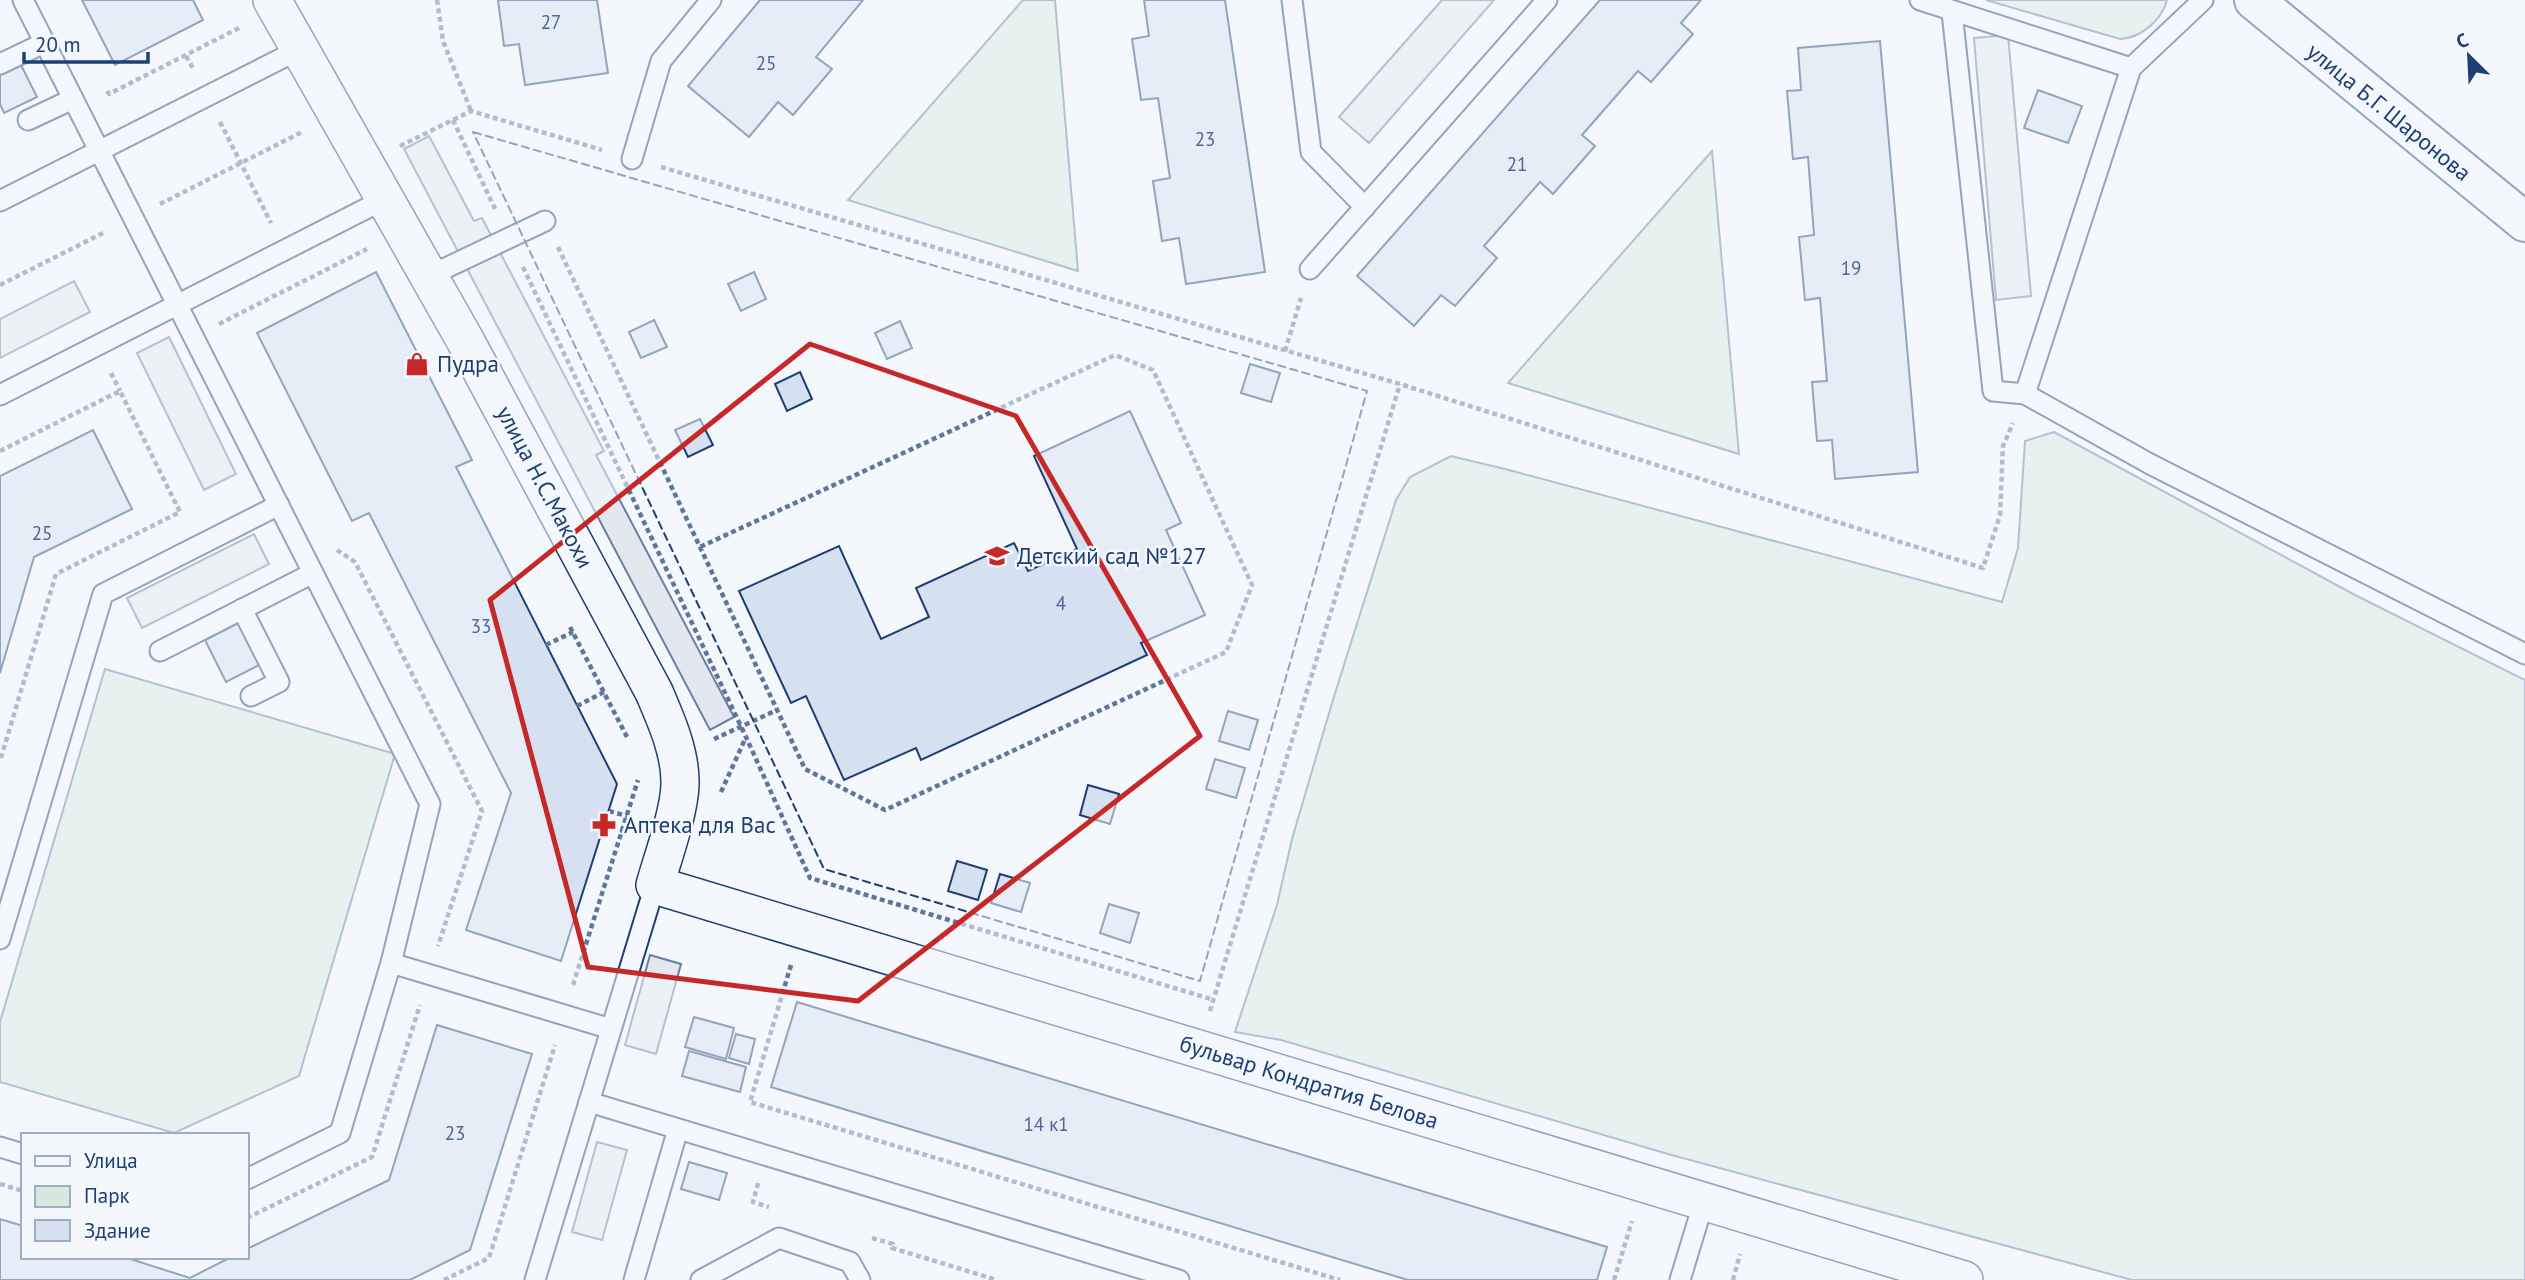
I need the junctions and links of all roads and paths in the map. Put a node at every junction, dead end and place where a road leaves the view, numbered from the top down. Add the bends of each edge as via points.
1 (23, 0) edge
2 (272, 0) edge
3 (437, 0) edge
4 (711, 0) edge
5 (1292, 0) edge
6 (1547, 0) edge
7 (1920, 0) edge
8 (2203, 0) edge
9 (2255, 0) edge
10 (1952, 12) junction
11 (244, 26) dead end
12 (44, 43) junction
13 (300, 49) junction
14 (186, 56) junction
15 (0, 64) edge
16 (2131, 68) junction
17 (109, 94) dead end
18 (207, 96) junction
19 (73, 99) junction
20 (471, 111) junction
21 (337, 114) junction
22 (28, 120) dead end
23 (453, 120) junction
24 (99, 151) junction
25 (632, 159) junction
26 (240, 163) junction
27 (365, 163) junction
28 (386, 200) junction
29 (0, 201) edge
30 (1365, 207) junction
31 (133, 218) junction
32 (545, 221) joint
33 (2525, 222) edge
34 (509, 238) junction
35 (376, 244) dead end
36 (285, 251) junction
37 (1310, 269) joint
38 (429, 276) junction
39 (301, 283) junction
40 (0, 285) edge
41 (178, 305) junction
42 (218, 324) dead end
43 (1285, 351) junction
44 (1400, 384) junction
45 (2025, 394) junction
46 (0, 395) edge
47 (0, 451) edge
48 (279, 505) junction
49 (330, 546) dead end
50 (700, 547) junction
51 (313, 573) junction
52 (242, 609) junction
53 (573, 632) dead end
54 (546, 645) dead end
55 (160, 650) dead end
56 (2525, 654) edge
57 (604, 692) dead end
58 (251, 696) dead end
59 (577, 706) dead end
60 (0, 761) edge
61 (642, 768) dead end
62 (609, 811) dead end
63 (627, 816) junction
64 (604, 825) dead end
65 (623, 831) junction
66 (655, 885) junction
67 (0, 939) edge
68 (451, 947) dead end
69 (793, 960) dead end
70 (391, 963) junction
71 (562, 981) dead end
72 (1214, 1000) junction
73 (432, 1007) dead end
74 (611, 1029) junction
75 (543, 1041) dead end
76 (1199, 1049) junction
77 (589, 1102) junction
78 (678, 1129) junction
79 (0, 1147) edge
80 (21, 1153) edge
81 (248, 1179) edge
82 (0, 1184) edge
83 (21, 1190) edge
84 (1704, 1202) junction
85 (1634, 1214) dead end
86 (248, 1219) edge
87 (1743, 1247) dead end
88 (444, 1280) edge
89 (535, 1280) edge
90 (634, 1280) edge
91 (701, 1280) edge
92 (860, 1280) edge
93 (1179, 1280) edge
94 (1340, 1280) edge
95 (1614, 1280) edge
96 (1680, 1280) edge
97 (1732, 1280) edge
98 (1964, 1280) edge

1 - 12 lane
2 - 13 street, улица Н.С.Макохи
3 - 20 path via 443,41
4 - 25 lane via 660,61
5 - 30 lane via 1311,152
6 - 30 lane
7 - 10 lane
8 - 16 lane
9 - 33 main road, улица Б.Г. Шаронова
10 - 16 lane
10 - 45 lane via 1993,391
11 - 14 path
12 - 15 lane
12 - 19 lane
13 - 18 lane
13 - 21 street, улица Н.С.Макохи
14 - 17 path
14 - 18 path
16 - 45 lane
18 - 24 lane
18 - 26 path
19 - 22 lane
19 - 24 lane
20 - 23 path
20 - 25 path
21 - 26 path
21 - 27 street, улица Н.С.Макохи
23 - 27 path
23 - 34 path
24 - 29 lane
24 - 31 lane
25 - 43 path
26 - 31 path
26 - 36 path
27 - 28 street, улица Н.С.Макохи
28 - 36 lane
28 - 38 street, улица Н.С.Макохи
30 - 37 lane
31 - 40 path
31 - 41 lane
32 - 34 lane
32 - 50 path
34 - 38 lane
34 - 72 path via 810,878
35 - 39 path
36 - 39 path
36 - 41 lane
37 - 43 path
38 - 66 street, улица Н.С.Макохи via 669,727 680,785
39 - 42 path
41 - 46 lane
41 - 48 lane
43 - 44 path
44 - 45 path via 1983,568 2000,515 2003,446
44 - 72 path
45 - 56 lane via 2150,464
47 - 60 path via 120,391 180,512 56,573
48 - 51 lane
48 - 67 lane via 103,594
49 - 68 path via 355,562 482,811 439,943
50 - 50 path via 805,769 885,810 1226,652 1252,585 1153,370 1115,355
51 - 52 lane
51 - 70 lane via 430,804
52 - 55 lane
52 - 58 lane via 279,682
53 - 54 path
57 - 59 path
61 - 63 path
62 - 63 path
63 - 65 path
64 - 65 path
65 - 71 path via 574,985
66 - 74 lane
66 - 76 street, бульвар Кондратия Белова
69 - 94 path via 750,1102
70 - 74 lane
70 - 81 lane via 340,1133
72 - 76 path
73 - 86 path via 420,1003 372,1157
74 - 77 lane
75 - 88 path via 556,1045 489,1258
76 - 84 street, бульвар Кондратия Белова
77 - 78 lane
77 - 89 lane
78 - 90 lane
78 - 93 lane
79 - 80 lane
82 - 83 path
84 - 96 lane
84 - 98 street, бульвар Кондратия Белова
85 - 95 path
87 - 97 path
91 - 92 lane via 779,1238 850,1262

